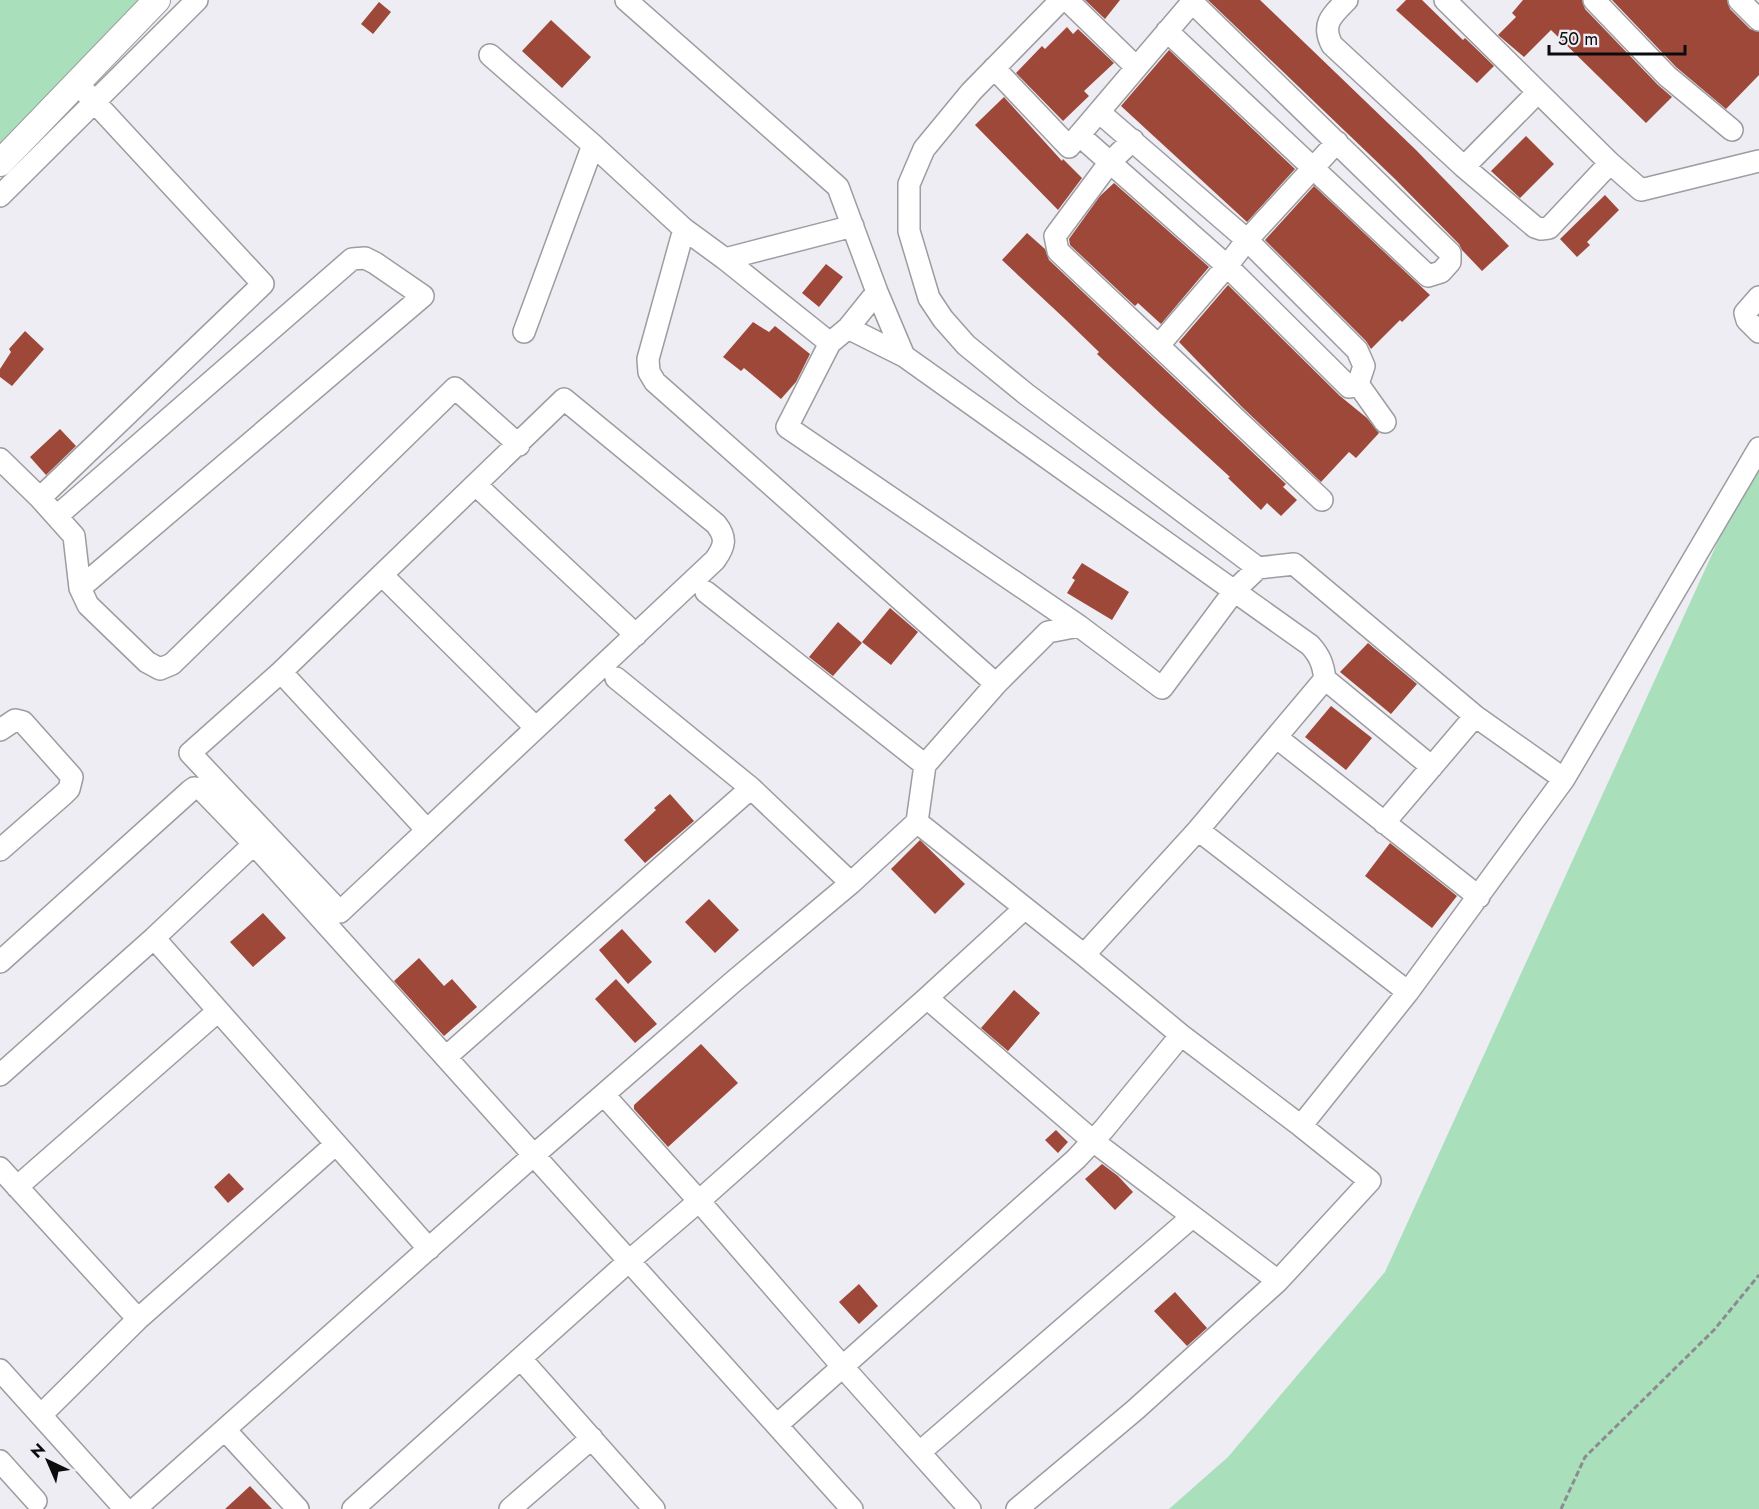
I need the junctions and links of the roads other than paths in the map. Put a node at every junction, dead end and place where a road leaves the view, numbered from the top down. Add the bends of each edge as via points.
1 (157, 0) edge
2 (197, 0) edge
3 (626, 0) edge
4 (1061, 0) edge
5 (1067, 0) edge
6 (1347, 0) edge
7 (1445, 0) edge
8 (1594, 0) edge
9 (1739, 0) edge
10 (1193, 1) edge
11 (1759, 20) edge
12 (1167, 31) junction
13 (490, 55) dead end
14 (1136, 67) junction
15 (994, 69) junction
16 (86, 92) junction
17 (1538, 92) junction
18 (1099, 112) junction
19 (1732, 130) dead end
20 (1079, 135) junction
21 (1132, 140) junction
22 (1337, 142) junction
23 (593, 145) junction
24 (1759, 161) edge
25 (1110, 162) junction
26 (0, 163) edge
27 (1610, 163) junction
28 (1464, 167) junction
29 (1314, 168) junction
30 (0, 195) edge
31 (853, 226) junction
32 (684, 229) junction
33 (1247, 240) junction
34 (725, 259) junction
35 (1227, 267) junction
36 (877, 292) junction
37 (1759, 297) edge
38 (848, 328) junction
39 (524, 332) dead end
40 (1759, 332) edge
41 (830, 343) junction
42 (1159, 345) junction
43 (904, 356) junction
44 (1358, 384) junction
45 (1385, 422) dead end
46 (519, 445) junction
47 (1759, 448) edge
48 (0, 459) edge
49 (476, 485) junction
50 (40, 498) junction
51 (1322, 500) dead end
52 (57, 516) junction
53 (1258, 568) junction
54 (382, 575) junction
55 (80, 588) junction
56 (1234, 591) junction
57 (706, 592) dead end
58 (1079, 626) junction
59 (636, 635) junction
60 (281, 672) junction
61 (616, 678) dead end
62 (1324, 679) junction
63 (996, 684) junction
64 (1475, 716) junction
65 (536, 728) junction
66 (0, 730) edge
67 (1276, 737) junction
68 (925, 765) junction
69 (1432, 767) junction
70 (1564, 779) junction
71 (751, 788) junction
72 (917, 822) junction
73 (1384, 823) junction
74 (427, 830) junction
75 (1198, 830) junction
76 (254, 844) junction
77 (0, 850) edge
78 (851, 883) junction
79 (1479, 897) junction
80 (1024, 908) junction
81 (154, 938) junction
82 (1084, 955) junction
83 (0, 962) edge
84 (1408, 992) junction
85 (927, 998) junction
86 (218, 1011) junction
87 (1181, 1035) junction
88 (446, 1057) junction
89 (0, 1075) edge
90 (604, 1095) junction
91 (1301, 1126) junction
92 (1093, 1141) junction
93 (336, 1144) junction
94 (534, 1155) junction
95 (0, 1168) edge
96 (17, 1187) junction
97 (699, 1201) junction
98 (1192, 1217) junction
99 (429, 1249) junction
100 (629, 1261) junction
101 (1278, 1281) junction
102 (138, 1319) junction
103 (521, 1359) junction
104 (842, 1366) junction
105 (0, 1370) edge
106 (41, 1415) junction
107 (777, 1425) junction
108 (226, 1431) junction
109 (592, 1438) junction
110 (920, 1452) junction
111 (0, 1461) edge
112 (36, 1501) dead end
113 (125, 1509) edge
114 (135, 1509) edge
115 (298, 1509) edge
116 (353, 1509) edge
117 (510, 1509) edge
118 (654, 1509) edge
119 (852, 1509) edge
120 (970, 1509) edge
121 (1017, 1509) edge

1 - 16 street
2 - 16 street
3 - 31 street via 838,187
4 - 15 street
5 - 14 street
6 - 28 street via 1328,25 1327,36 1332,45
7 - 17 street
8 - 19 street via 1667,76
9 - 11 street
10 - 12 street
10 - 22 street
12 - 14 street
12 - 29 street
13 - 23 street
14 - 18 street
15 - 20 street via 1069,147
15 - 53 street via 924,149 909,184 909,231 929,298 966,345
16 - 26 street
16 - 30 street
16 - 50 street via 263,284
17 - 27 street
17 - 28 street
18 - 20 street
18 - 21 street
20 - 25 street
21 - 25 street
21 - 33 street
22 - 29 street
22 - 29 street via 1450,253 1450,262 1441,272 1428,276
23 - 32 street
23 - 39 street
24 - 27 street via 1641,190
25 - 35 street
25 - 42 street via 1055,236 1058,251
27 - 28 street via 1549,228 1541,229 1531,225
29 - 33 street
31 - 34 street
31 - 36 street
32 - 34 street
32 - 63 street via 648,359 655,382
33 - 35 street
33 - 44 street via 1357,350 1364,366
34 - 41 street
35 - 42 street
35 - 44 street via 1349,387
36 - 38 street
36 - 43 street
37 - 40 street via 1745,313
38 - 41 street
38 - 43 street
41 - 58 street via 787,427
42 - 51 street
43 - 56 street
44 - 45 street
46 - 49 street
46 - 55 street via 455,388 166,668 147,662 88,605
46 - 59 street via 564,399 722,532 724,543 715,560
47 - 70 street
48 - 50 street
49 - 54 street
49 - 59 street
50 - 52 street
52 - 55 street via 74,536
52 - 55 street via 352,259 365,258 375,263 423,296
53 - 56 street
53 - 64 street via 1294,564
54 - 60 street
54 - 65 street
56 - 58 street via 1162,688
56 - 62 street via 1310,645 1322,662
57 - 68 street
58 - 63 street via 1048,632
59 - 65 street
60 - 74 street
60 - 74 street via 190,753 340,912
61 - 71 street
62 - 67 street
62 - 69 street
63 - 68 street
64 - 69 street
64 - 70 street
65 - 74 street
66 - 77 street via 15,720 23,722 72,777 69,789
67 - 73 street
67 - 75 street
68 - 72 street
69 - 73 street
70 - 79 street
71 - 78 street
71 - 88 street
72 - 78 street
72 - 80 street
73 - 79 street
75 - 82 street
75 - 84 street
76 - 81 street
76 - 83 street via 204,791 194,788
76 - 88 street
78 - 90 street
79 - 84 street
80 - 82 street
80 - 85 street
81 - 86 street
81 - 89 street
82 - 87 street
84 - 91 street
85 - 92 street
85 - 97 street
86 - 93 street
86 - 96 street
87 - 91 street
87 - 92 street
88 - 94 street
90 - 94 street
90 - 97 street
91 - 101 street via 1370,1182
92 - 98 street
92 - 104 street
93 - 99 street
93 - 102 street
94 - 99 street
94 - 100 street
95 - 96 street
96 - 102 street
97 - 100 street
97 - 104 street
98 - 101 street
98 - 110 street
99 - 108 street
100 - 103 street
100 - 107 street
101 - 121 street via 1136,1410
102 - 106 street
103 - 109 street
103 - 116 street
104 - 107 street
104 - 110 street
105 - 106 street
106 - 113 street
107 - 119 street
108 - 114 street
108 - 115 street
109 - 117 street
109 - 118 street
110 - 120 street
111 - 112 street

